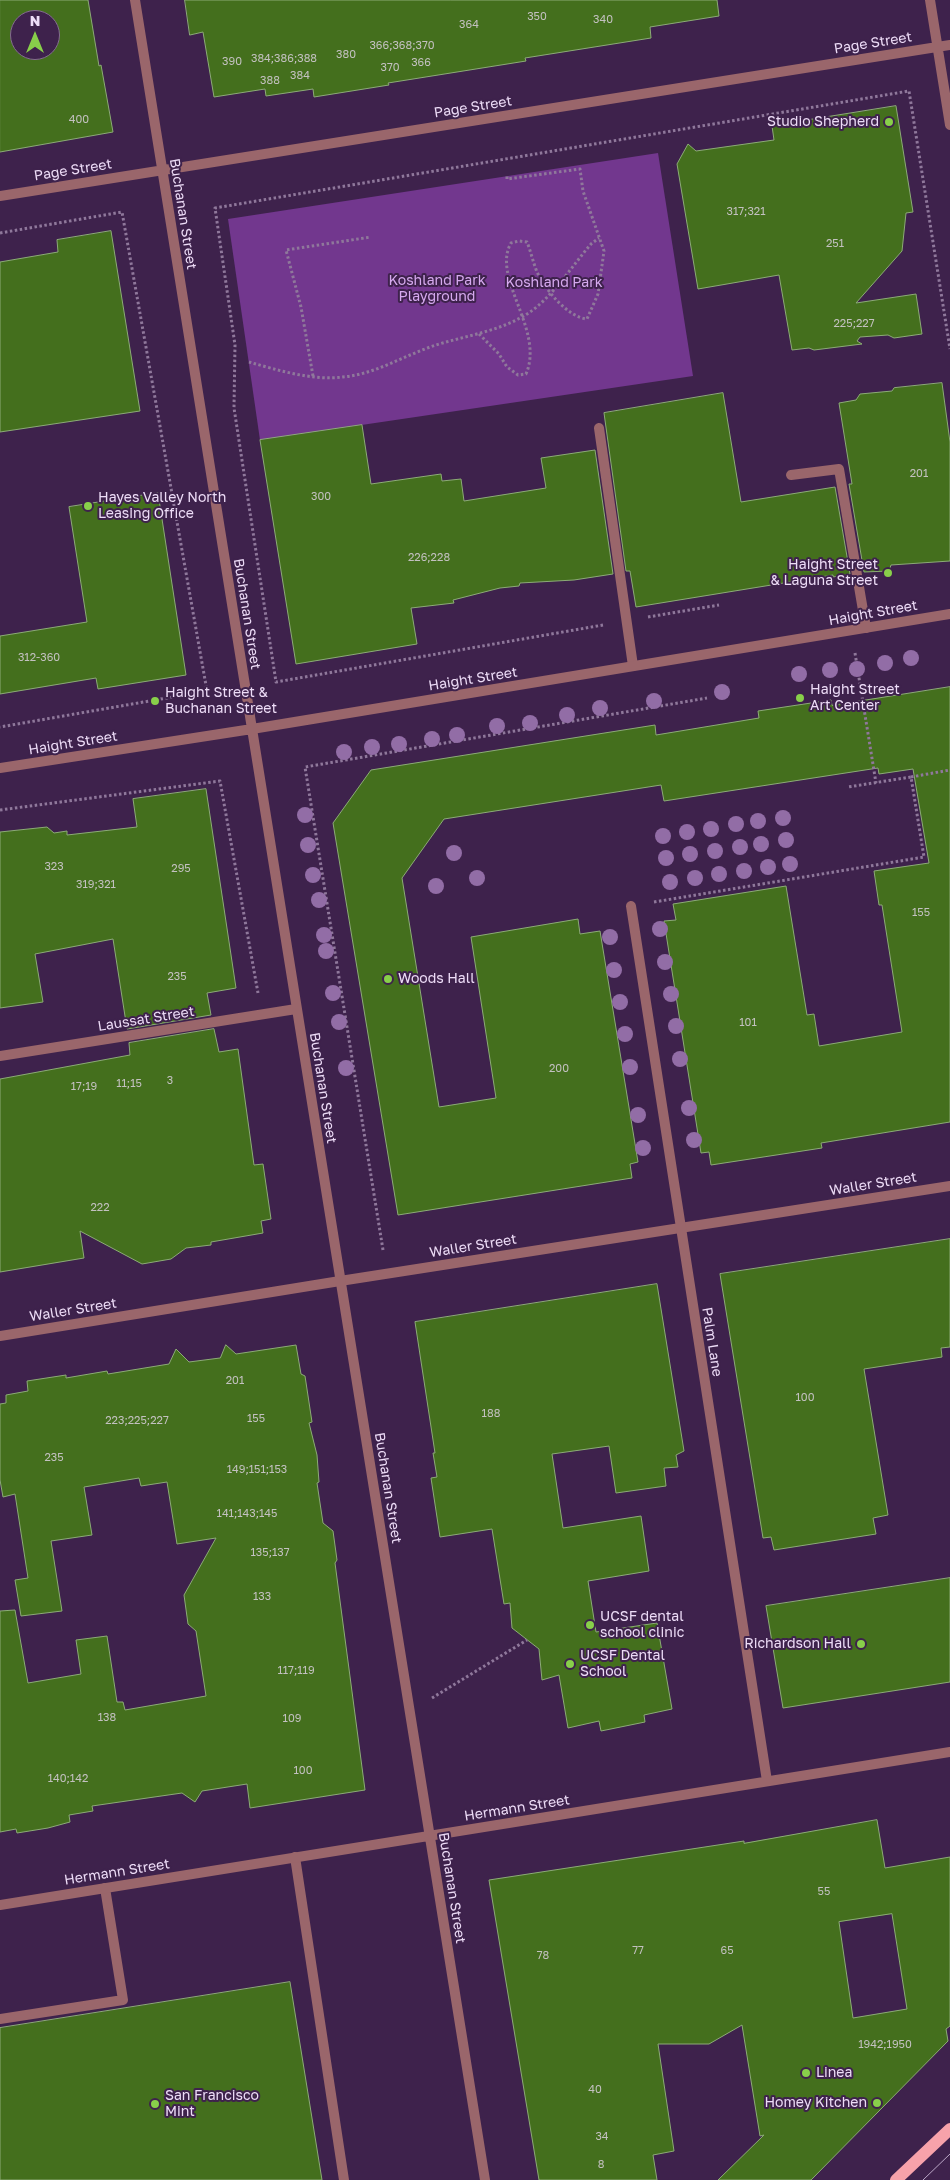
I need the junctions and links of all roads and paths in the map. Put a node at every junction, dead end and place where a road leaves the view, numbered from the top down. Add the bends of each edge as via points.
1 (135, 0) edge
2 (930, 0) edge
3 (950, 45) edge
4 (937, 47) junction
5 (950, 125) edge
6 (162, 170) junction
7 (507, 176) dead end
8 (0, 196) edge
9 (0, 233) edge
10 (371, 237) dead end
11 (599, 238) junction
12 (551, 292) junction
13 (522, 316) junction
14 (479, 334) junction
15 (950, 349) edge
16 (249, 362) dead end
17 (314, 376) junction
18 (599, 428) dead end
19 (791, 475) dead end
20 (719, 605) dead end
21 (950, 614) edge
22 (627, 621) junction
23 (866, 628) junction
24 (851, 630) junction
25 (633, 666) junction
26 (707, 698) dead end
27 (0, 727) edge
28 (252, 729) junction
29 (0, 768) edge
30 (950, 770) edge
31 (911, 777) junction
32 (876, 783) junction
33 (848, 787) dead end
34 (0, 810) edge
35 (631, 906) joint
36 (258, 995) dead end
37 (296, 1009) junction
38 (0, 1056) edge
39 (950, 1186) edge
40 (680, 1228) junction
41 (387, 1274) junction
42 (340, 1281) junction
43 (0, 1336) edge
44 (528, 1640) dead end
45 (410, 1712) junction
46 (950, 1752) edge
47 (767, 1781) junction
48 (430, 1836) junction
49 (295, 1858) junction
50 (105, 1888) junction
51 (0, 1905) edge
52 (0, 2020) edge
53 (950, 2130) edge
54 (928, 2152) junction
55 (344, 2180) edge
56 (484, 2180) edge
57 (896, 2180) edge
58 (906, 2180) edge

1 - 6 street, Buchanan Street
2 - 4 street
3 - 4 street, Page Street
4 - 5 street
4 - 6 street, Page Street
6 - 8 street, Page Street
6 - 28 street, Buchanan Street
7 - 11 path via 507,179 580,169 583,191
9 - 27 path via 122,212 207,691
10 - 17 path via 286,250
11 - 12 path
11 - 12 path via 604,251 603,266 598,294 587,319 580,319 570,312
12 - 13 path
12 - 13 path via 536,269 526,242 511,243 507,250 507,265
13 - 14 path
13 - 14 path via 531,348 526,374 518,375 507,368 499,354
14 - 17 path via 436,345 342,378
15 - 22 path via 909,91 215,208 235,346 234,408 276,682
16 - 17 path via 283,372
18 - 22 street
19 - 23 street via 839,469
20 - 22 path
21 - 23 street, Haight Street
22 - 25 street
23 - 24 street, Haight Street
24 - 25 street, Haight Street
24 - 32 path
25 - 28 street, Haight Street
26 - 41 path via 306,767
28 - 29 street, Haight Street
28 - 37 street, Buchanan Street
30 - 31 path
31 - 32 path
31 - 35 path via 924,857
32 - 33 path
34 - 36 path via 220,781
35 - 40 street, Palm Lane
37 - 38 street, Laussat Street
37 - 42 street, Buchanan Street
39 - 40 street, Waller Street
40 - 41 street, Waller Street
40 - 47 street, Palm Lane
41 - 42 street, Waller Street
42 - 43 street, Waller Street
42 - 45 street, Buchanan Street
44 - 45 path
45 - 48 street, Buchanan Street
46 - 47 street, Hermann Street
47 - 48 street, Hermann Street
48 - 49 street, Hermann Street
48 - 56 street, Buchanan Street
49 - 50 street, Hermann Street
49 - 55 street
50 - 51 street, Hermann Street
50 - 52 street via 123,2000
53 - 54 main road
54 - 57 main road
54 - 58 main road

